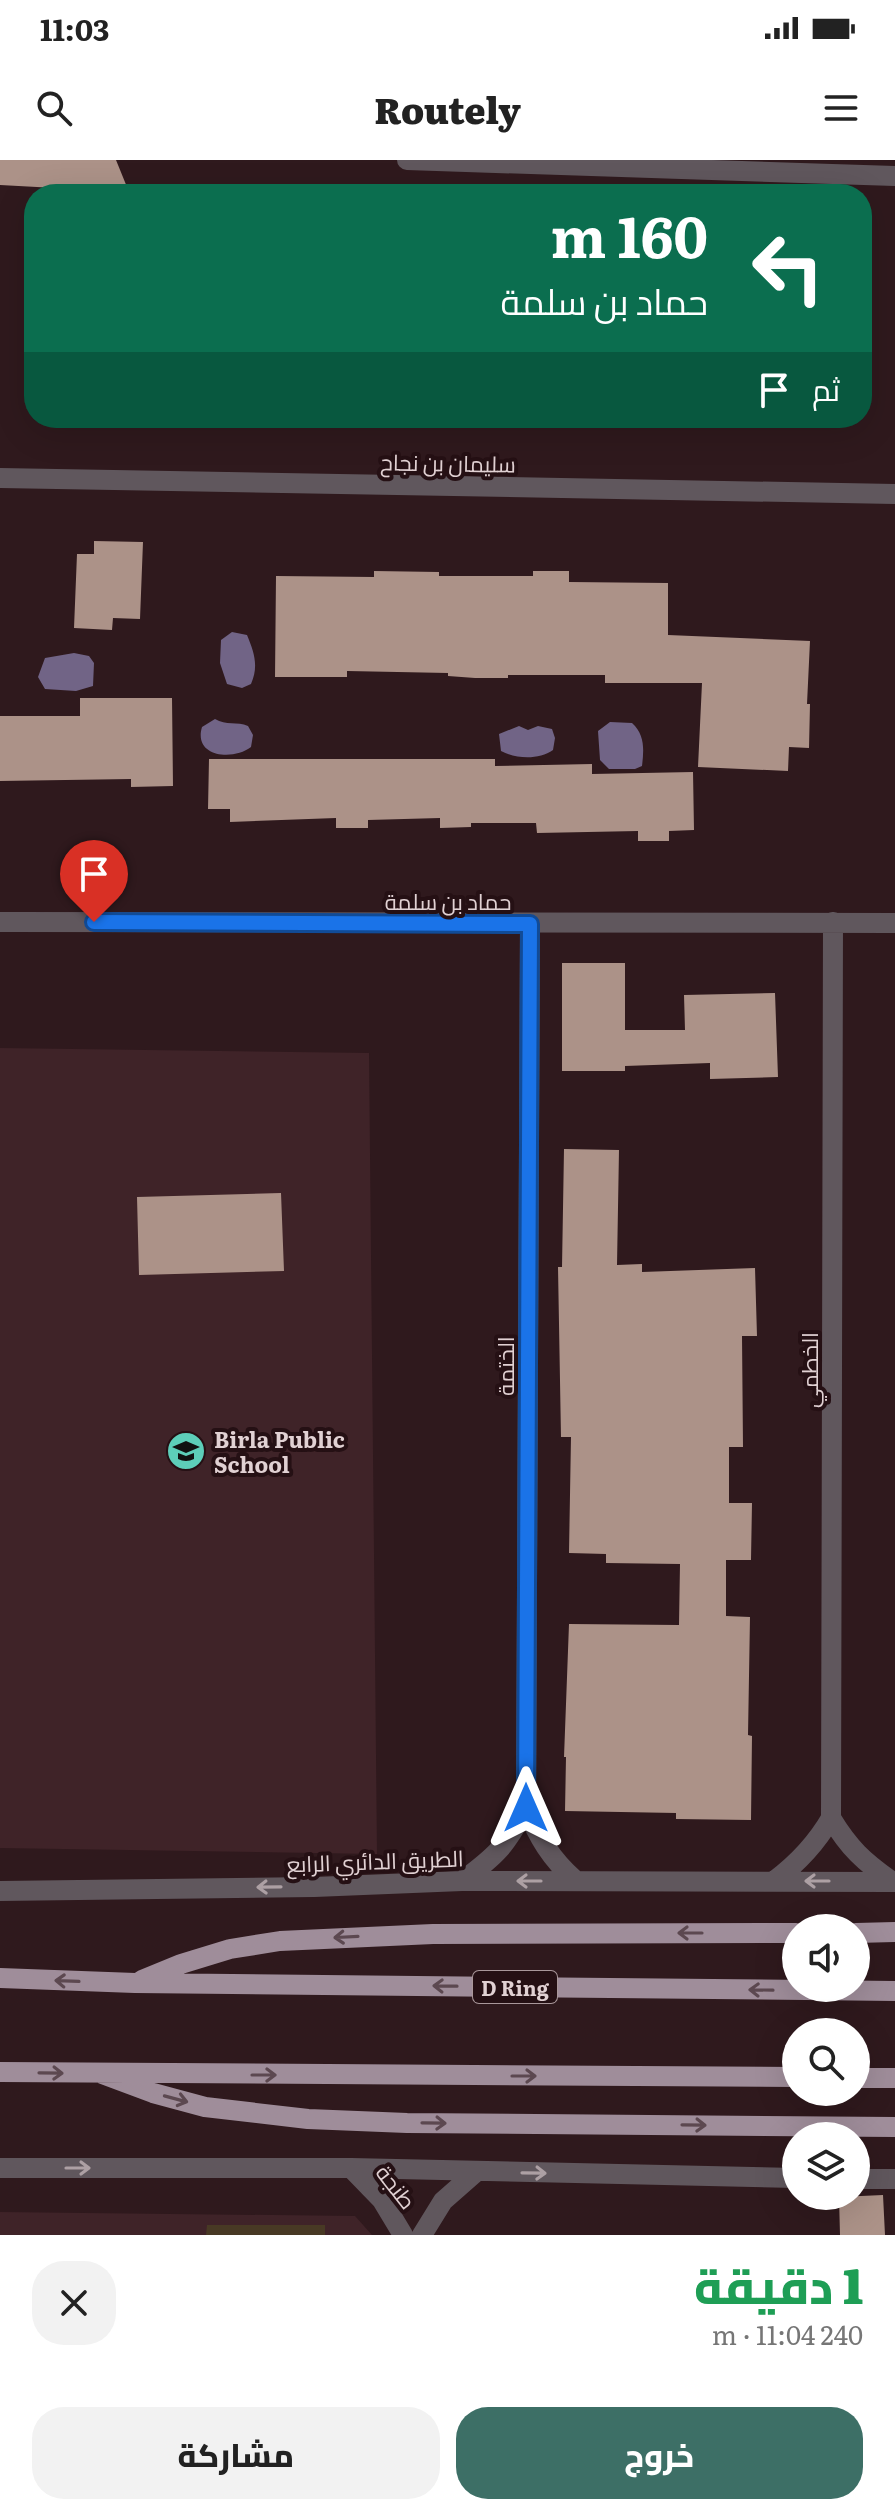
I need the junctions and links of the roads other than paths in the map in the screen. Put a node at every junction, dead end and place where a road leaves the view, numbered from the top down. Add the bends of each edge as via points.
1 (407, 160) edge
2 (599, 164) edge
3 (641, 164) edge
4 (895, 176) edge
5 (0, 478) edge
6 (895, 494) edge
7 (0, 922) edge
8 (833, 922) junction
9 (895, 923) edge
10 (530, 924) junction
11 (526, 1808) junction
12 (831, 1818) junction
13 (575, 1880) junction
14 (462, 1881) junction
15 (774, 1881) junction
16 (894, 1882) edge
17 (0, 1891) edge
18 (895, 1932) edge
19 (782, 1933) edge
20 (870, 1933) edge
21 (0, 1978) edge
22 (135, 1983) junction
23 (895, 1991) edge
24 (0, 2072) edge
25 (102, 2074) junction
26 (782, 2077) edge
27 (870, 2078) edge
28 (895, 2078) edge
29 (895, 2127) edge
30 (0, 2168) edge
31 (351, 2168) junction
32 (476, 2172) junction
33 (782, 2178) edge
34 (870, 2179) edge
35 (895, 2179) edge
36 (403, 2235) edge
37 (422, 2235) edge

1 - 2 street
2 - 3 street
3 - 4 street
5 - 6 street, سليمان بن نجاح
7 - 10 street, حماد بن سلمة
8 - 9 street, حماد بن سلمة
8 - 10 street, حماد بن سلمة
8 - 12 street, الخطمي
10 - 11 street, الختمة
11 - 13 street, الختمة via 539,1840
11 - 14 street, الختمة via 494,1858
12 - 15 street via 818,1840
12 - 16 street via 867,1864
13 -> 14 street, الطريق الدائري الرابع
13 - 15 street, الطريق الدائري الرابع
14 -> 17 street, الطريق الدائري الرابع
16 -> 15 street, الطريق الدائري الرابع
18 - 20 main road
19 -> 22 main road, D Ring via 433,1934 280,1941 230,1949
22 -> 21 main road, D Ring
23 -> 22 main road, D Ring
24 -> 25 main road
25 -> 26 main road
25 -> 29 main road via 205,2107 308,2119
27 - 28 main road
30 -> 31 street
31 - 32 street
31 - 36 street, طنجة via 382,2200
32 -> 33 street
32 - 37 street, طنجة via 443,2201
34 - 35 street

